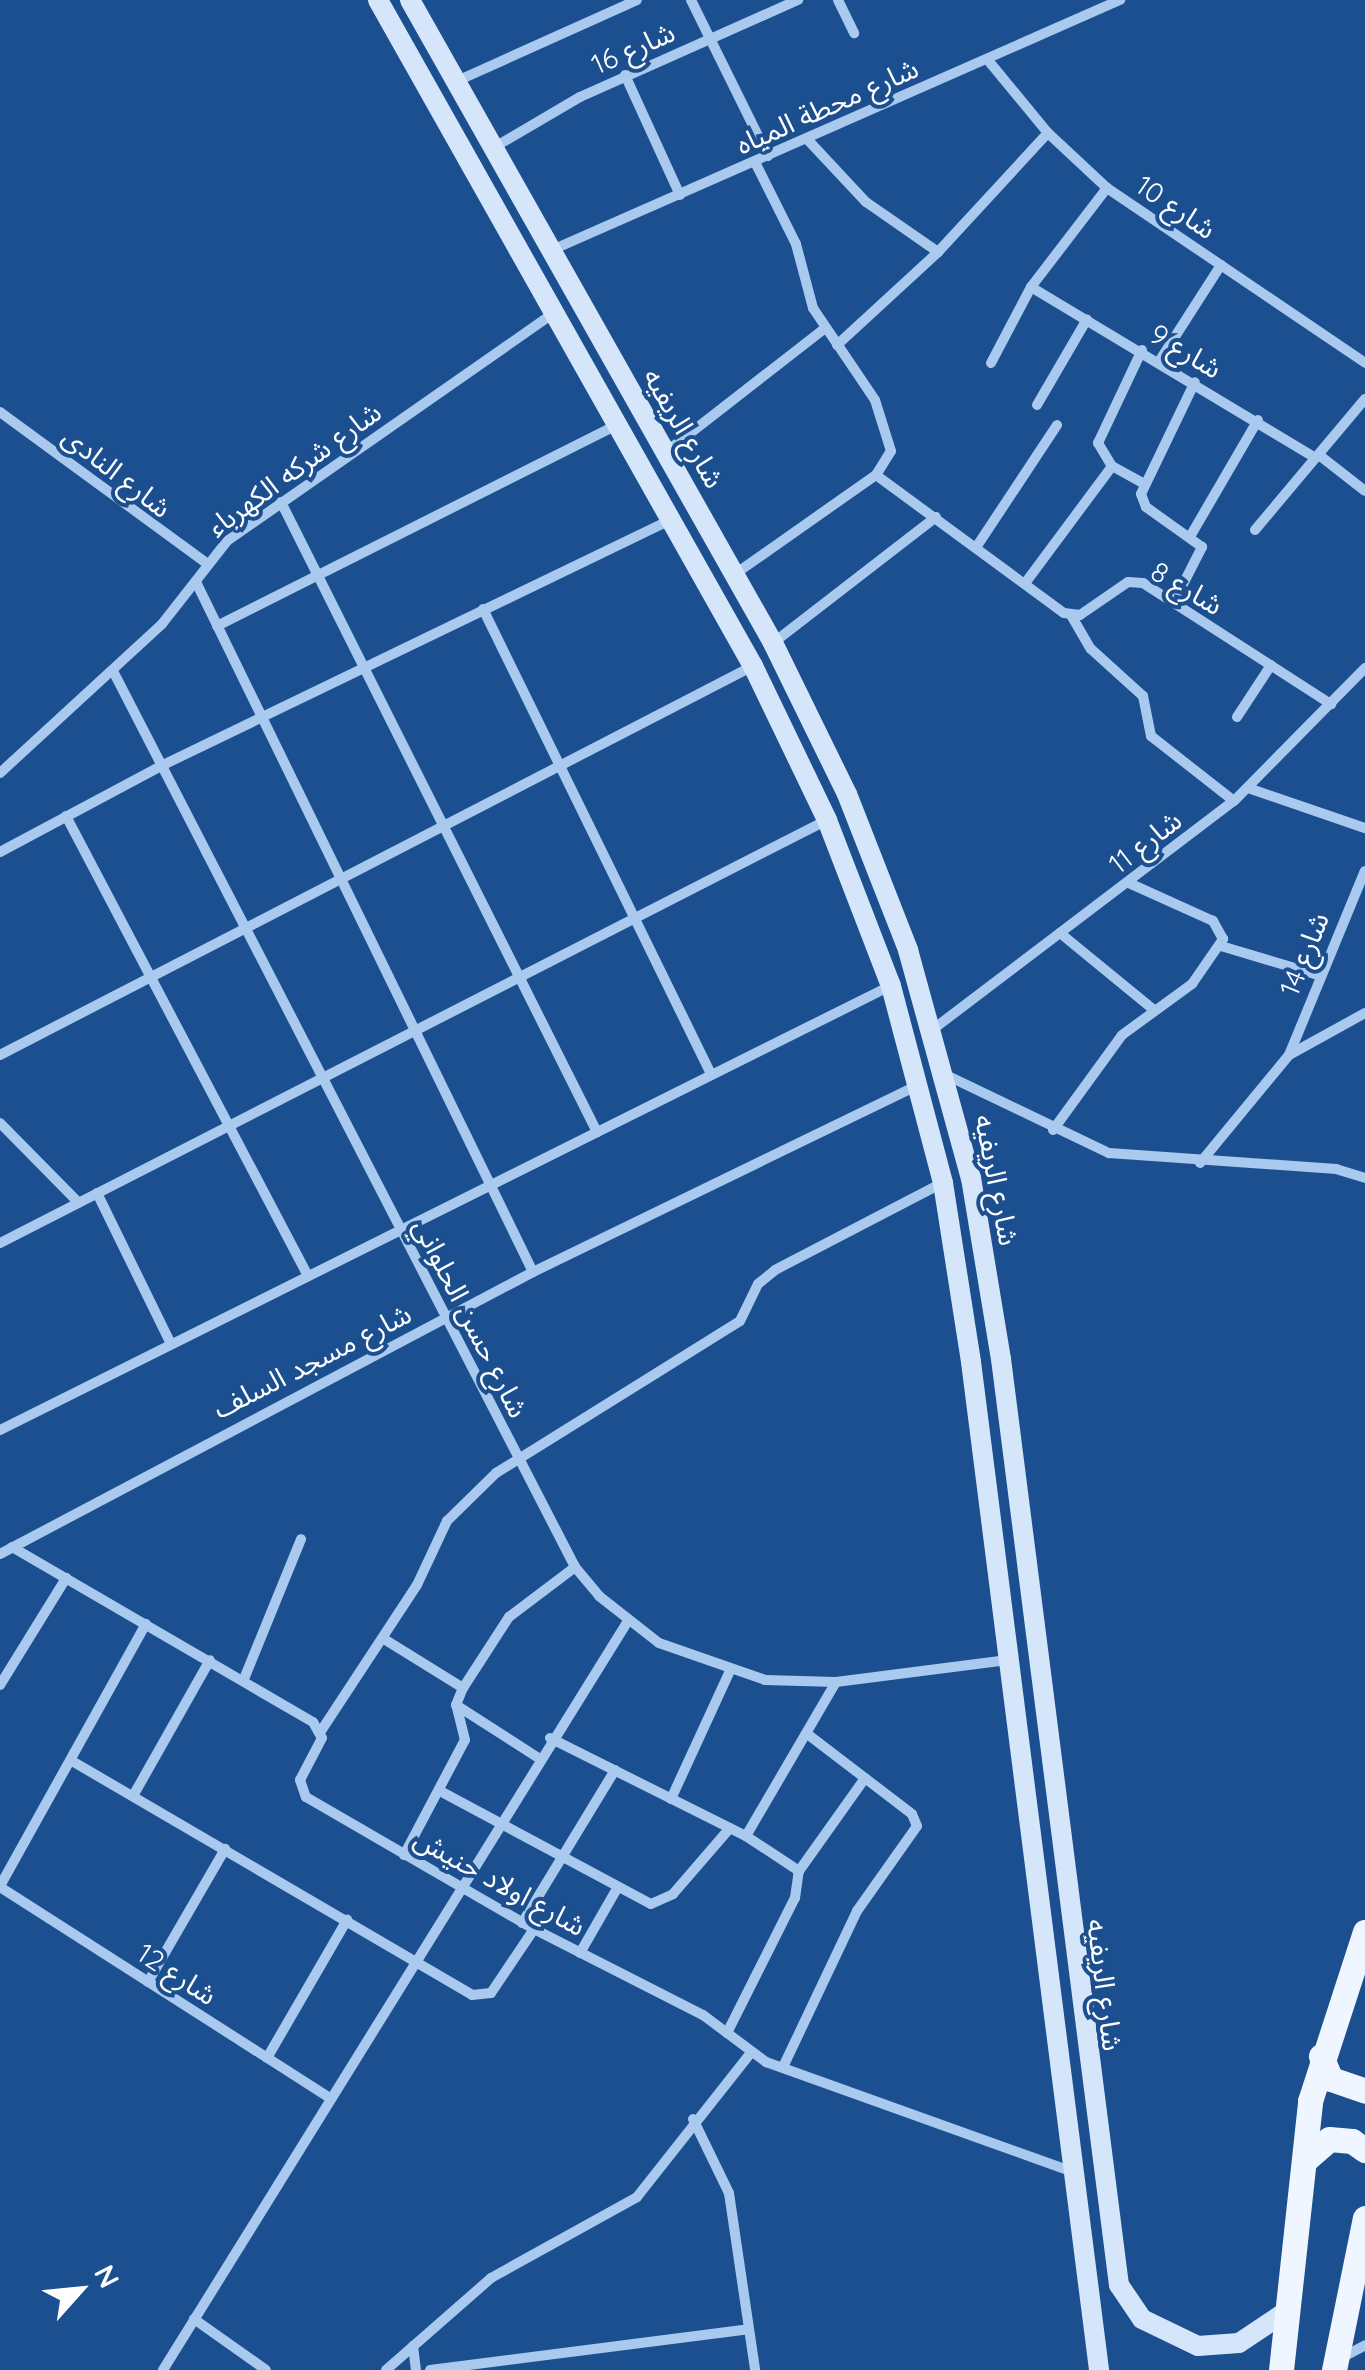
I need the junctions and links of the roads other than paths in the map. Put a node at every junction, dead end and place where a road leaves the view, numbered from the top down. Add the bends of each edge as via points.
1 (378, 0) edge
2 (636, 0) edge
3 (691, 0) edge
4 (798, 0) edge
5 (838, 0) edge
6 (1120, 0) edge
7 (416, 2) edge
8 (854, 33) dead end
9 (710, 39) junction
10 (987, 59) junction
11 (625, 75) junction
12 (456, 81) junction
13 (1048, 134) junction
14 (807, 138) junction
15 (493, 148) junction
16 (768, 156) junction
17 (755, 162) junction
18 (1107, 188) junction
19 (680, 195) junction
20 (551, 251) junction
21 (938, 252) junction
22 (1220, 265) junction
23 (1031, 286) junction
24 (572, 288) junction
25 (550, 308) junction
26 (1087, 319) junction
27 (824, 329) junction
28 (836, 345) junction
29 (1142, 350) junction
30 (1160, 360) junction
31 (1365, 362) edge
32 (991, 363) dead end
33 (1195, 382) junction
34 (1365, 399) edge
35 (1036, 405) dead end
36 (0, 412) edge
37 (1258, 420) junction
38 (617, 425) junction
39 (1056, 426) dead end
40 (666, 452) junction
41 (1317, 456) junction
42 (1112, 466) junction
43 (876, 475) junction
44 (1145, 484) junction
45 (1365, 490) edge
46 (281, 502) junction
47 (936, 517) junction
48 (670, 520) junction
49 (1255, 530) dead end
50 (1191, 535) junction
51 (977, 546) junction
52 (208, 564) junction
53 (734, 574) junction
54 (318, 575) junction
55 (196, 582) junction
56 (1026, 582) junction
57 (1174, 602) junction
58 (484, 609) junction
59 (1071, 615) junction
60 (217, 626) junction
61 (774, 642) junction
62 (1271, 665) junction
63 (753, 666) junction
64 (364, 668) junction
65 (1365, 668) edge
66 (114, 671) junction
67 (1331, 704) junction
68 (1237, 717) dead end
69 (261, 718) junction
70 (559, 764) junction
71 (161, 766) junction
72 (0, 773) edge
73 (1248, 788) junction
74 (1234, 801) junction
75 (66, 816) junction
76 (827, 820) junction
77 (442, 824) junction
78 (1365, 828) edge
79 (0, 852) edge
80 (1365, 871) edge
81 (339, 877) junction
82 (1129, 883) junction
83 (635, 918) junction
84 (244, 926) junction
85 (1060, 933) junction
86 (1221, 946) junction
87 (1318, 975) junction
88 (151, 976) junction
89 (520, 978) junction
90 (891, 986) junction
91 (1154, 1010) junction
92 (1365, 1013) edge
93 (932, 1030) junction
94 (415, 1031) junction
95 (0, 1055) edge
96 (1289, 1055) junction
97 (711, 1074) junction
98 (946, 1076) junction
99 (322, 1078) junction
100 (920, 1085) junction
101 (0, 1122) edge
102 (230, 1126) junction
103 (1052, 1130) junction
104 (598, 1132) junction
105 (1200, 1163) junction
106 (1365, 1178) edge
107 (943, 1183) junction
108 (490, 1185) junction
109 (97, 1193) junction
110 (79, 1203) junction
111 (400, 1230) junction
112 (0, 1243) edge
113 (533, 1272) junction
114 (308, 1276) junction
115 (446, 1317) junction
116 (172, 1344) junction
117 (1001, 1359) junction
118 (971, 1362) junction
119 (0, 1430) edge
120 (518, 1457) junction
121 (300, 1539) dead end
122 (12, 1547) junction
123 (0, 1554) edge
124 (575, 1567) junction
125 (66, 1578) junction
126 (628, 1621) junction
127 (146, 1624) junction
128 (384, 1639) junction
129 (210, 1660) junction
130 (1008, 1660) junction
131 (729, 1673) junction
132 (244, 1680) junction
133 (836, 1682) junction
134 (0, 1685) edge
135 (463, 1688) junction
136 (456, 1705) junction
137 (321, 1731) junction
138 (806, 1733) junction
139 (550, 1738) junction
140 (538, 1757) junction
141 (72, 1761) junction
142 (615, 1770) junction
143 (865, 1778) junction
144 (440, 1790) junction
145 (133, 1796) junction
146 (671, 1798) junction
147 (500, 1824) junction
148 (730, 1828) junction
149 (746, 1836) junction
150 (225, 1849) junction
151 (404, 1855) junction
152 (562, 1857) junction
153 (799, 1871) junction
154 (0, 1886) edge
155 (618, 1887) junction
156 (462, 1889) junction
157 (347, 1920) junction
158 (522, 1923) junction
159 (534, 1930) junction
160 (1365, 1932) edge
161 (580, 1953) junction
162 (418, 1963) junction
163 (148, 1982) junction
164 (727, 2033) junction
165 (750, 2054) junction
166 (1321, 2056) junction
167 (266, 2058) junction
168 (782, 2066) junction
169 (1365, 2091) edge
170 (331, 2099) junction
171 (693, 2119) junction
172 (1365, 2150) edge
173 (1304, 2162) junction
174 (1071, 2171) junction
175 (1365, 2218) edge
176 (1362, 2253) edge
177 (1290, 2309) junction
178 (194, 2320) junction
179 (748, 2329) junction
180 (1365, 2345) edge
181 (413, 2346) junction
182 (1335, 2366) edge
183 (163, 2370) edge
184 (266, 2370) edge
185 (386, 2370) edge
186 (416, 2370) edge
187 (430, 2370) edge
188 (755, 2370) edge
189 (1099, 2370) edge
190 (1281, 2370) edge

1 - 25 street, شارع الريفيه
2 - 12 street
3 - 9 street
4 - 9 street, شارع 16
5 - 8 street
6 - 10 street, شارع محطة المياه
7 - 12 street, شارع الريفيه
9 - 11 street, شارع 16
9 - 16 street
10 - 13 street, شارع 10
10 - 14 street, شارع محطة المياه
11 - 15 street, شارع 16
11 - 19 street
12 - 15 street, شارع الريفيه
13 - 18 street, شارع 10
13 - 21 street
14 - 16 street, شارع محطة المياه
14 - 21 street via 866,202
15 - 20 street, شارع الريفيه
16 - 17 street, شارع محطة المياه
17 - 19 street, شارع محطة المياه
17 - 27 street via 796,244
18 - 22 street, شارع 10
18 - 23 street
19 - 20 street, شارع محطة المياه
20 - 24 street, شارع الريفيه
21 - 28 street
22 - 30 street
22 - 31 street, شارع 10
23 - 26 street, شارع 9
23 - 32 street
24 - 25 street
24 - 40 street, شارع الريفيه
25 - 38 street, شارع الريفيه
25 - 46 street, شارع شركه الكهرباء
26 - 29 street, شارع 9
26 - 35 street
27 - 28 street
27 - 40 street
28 - 43 street via 892,437 886,465
29 - 30 street, شارع 9
29 - 42 street via 1098,434 1100,452
30 - 33 street, شارع 9
33 - 37 street, شارع 9
33 - 44 street
34 - 41 street
36 - 52 street, شارع النادى
37 - 41 street, شارع 9
37 - 50 street
38 - 48 street, شارع الريفيه
38 - 54 street
39 - 51 street
40 - 53 street, شارع الريفيه
41 - 45 street, شارع 9
41 - 49 street
42 - 44 street
42 - 56 street
43 - 47 street
43 - 53 street
44 - 50 street via 1146,507
46 - 52 street, شارع شركه الكهرباء
46 - 54 street
47 - 51 street
47 - 61 street
48 - 58 street
48 - 63 street, شارع الريفيه
50 - 57 street via 1202,552
51 - 56 street
52 - 55 street, شارع شركه الكهرباء
53 - 61 street, شارع الريفيه
54 - 60 street
54 - 64 street
55 - 60 street
55 - 66 street, شارع شركه الكهرباء
56 - 59 street
57 - 59 street, شارع 8 via 1135,581
57 - 62 street, شارع 8
58 - 64 street
58 - 70 street
59 - 74 street via 1091,650 1143,696 1151,736
60 - 69 street
61 - 93 street, شارع الريفيه via 872,856
62 - 67 street, شارع 8
62 - 68 street
63 - 70 street
63 - 76 street, شارع الريفيه
64 - 69 street
64 - 77 street
65 - 67 street, شارع 11
66 - 71 street, شارع حسن الحلواني
66 - 72 street, شارع شركه الكهرباء
67 - 73 street, شارع 11
69 - 71 street
69 - 81 street
70 - 77 street
70 - 83 street
71 - 75 street
71 - 84 street, شارع حسن الحلواني
73 - 74 street, شارع 11
73 - 78 street
74 - 82 street, شارع 11
75 - 79 street
75 - 88 street
76 - 83 street
76 - 90 street, شارع الريفيه
77 - 81 street
77 - 89 street
80 - 87 street, شارع 14
81 - 84 street
81 - 94 street
82 - 85 street, شارع 11
82 - 86 street via 1219,926
83 - 89 street
83 - 97 street
84 - 88 street
84 - 99 street, شارع حسن الحلواني
85 - 91 street
85 - 93 street, شارع 11
86 - 87 street
86 - 91 street via 1192,984
87 - 96 street, شارع 14
88 - 95 street
88 - 102 street
89 - 94 street
89 - 104 street
90 - 97 street
90 - 100 street, شارع الريفيه
91 - 103 street via 1122,1035
92 - 96 street
93 - 98 street, شارع الريفيه
94 - 99 street
94 - 108 street
96 - 105 street
97 - 104 street
98 - 103 street
98 - 117 street, شارع الريفيه via 972,1178
99 - 102 street
99 - 111 street, شارع حسن الحلواني
100 - 107 street, شارع الريفيه
100 - 113 street, شارع مسجد السلف
101 - 110 street
102 - 109 street
102 - 114 street
103 - 105 street via 1109,1154
104 - 108 street
105 - 106 street via 1336,1169
107 - 118 street, شارع الريفيه
107 - 120 street via 774,1270 758,1284 740,1321
108 - 111 street
108 - 113 street
109 - 110 street
109 - 116 street
110 - 112 street
111 - 114 street
111 - 115 street, شارع حسن الحلواني
113 - 115 street, شارع مسجد السلف
114 - 116 street
115 - 120 street, شارع حسن الحلواني
115 - 122 street, شارع مسجد السلف
116 - 119 street
117 - 118 street
117 - 177 street, شارع الريفيه via 1118,2285 1142,2319 1198,2346 1239,2343
118 - 130 street, شارع الريفيه
120 - 124 street, شارع حسن الحلواني
120 - 128 street via 447,1521
121 - 132 street
122 - 123 street, شارع مسجد السلف
122 - 125 street
124 - 126 street, شارع حسن الحلواني
124 - 135 street via 509,1617
125 - 127 street
125 - 134 street
126 - 131 street, شارع حسن الحلواني via 676,1652
126 - 139 street
127 - 129 street
127 - 141 street
128 - 135 street
128 - 137 street
129 - 132 street
129 - 145 street
130 - 133 street, شارع حسن الحلواني
130 - 174 street, شارع الريفيه
131 - 133 street, شارع حسن الحلواني
131 - 146 street
132 - 137 street
133 - 138 street
135 - 136 street
136 - 140 street
136 - 144 street via 464,1740
137 - 151 street, شارع اولاد حنيش via 300,1793
138 - 143 street
138 - 149 street
139 - 140 street
139 - 142 street
140 - 147 street
141 - 145 street
141 - 154 street
142 - 146 street
142 - 152 street
143 - 153 street
143 - 168 street via 918,1826 857,1911
144 - 147 street
144 - 151 street
145 - 150 street
146 - 148 street
147 - 152 street
147 - 156 street
148 - 149 street
148 - 155 street via 665,1900 651,1904
149 - 153 street
150 - 157 street
150 - 163 street
151 - 156 street, شارع اولاد حنيش
152 - 155 street
152 - 158 street
153 - 164 street via 795,1898
154 - 163 street, شارع 12
155 - 161 street
156 - 158 street, شارع اولاد حنيش
156 - 162 street
157 - 162 street
157 - 167 street
158 - 159 street, شارع اولاد حنيش
159 - 161 street, شارع اولاد حنيش
159 - 162 street via 486,1996
160 - 166 main road
161 - 164 street, شارع اولاد حنيش
162 - 170 street
163 - 167 street, شارع 12
164 - 165 street, شارع اولاد حنيش
165 - 168 street, شارع اولاد حنيش
165 - 171 street
166 - 169 main road via 1331,2079
166 - 173 main road
167 - 170 street, شارع 12
168 - 174 street, شارع اولاد حنيش
170 - 178 street
171 - 179 street via 729,2193
171 - 181 street via 636,2196 491,2278
172 - 173 main road via 1330,2139
173 - 177 main road
174 - 189 street, شارع الريفيه
175 - 176 main road
176 - 182 main road
177 - 190 main road
178 - 183 street
178 - 184 street
179 - 187 street
179 - 188 street
180 - 182 street
181 - 185 street
181 - 186 street

